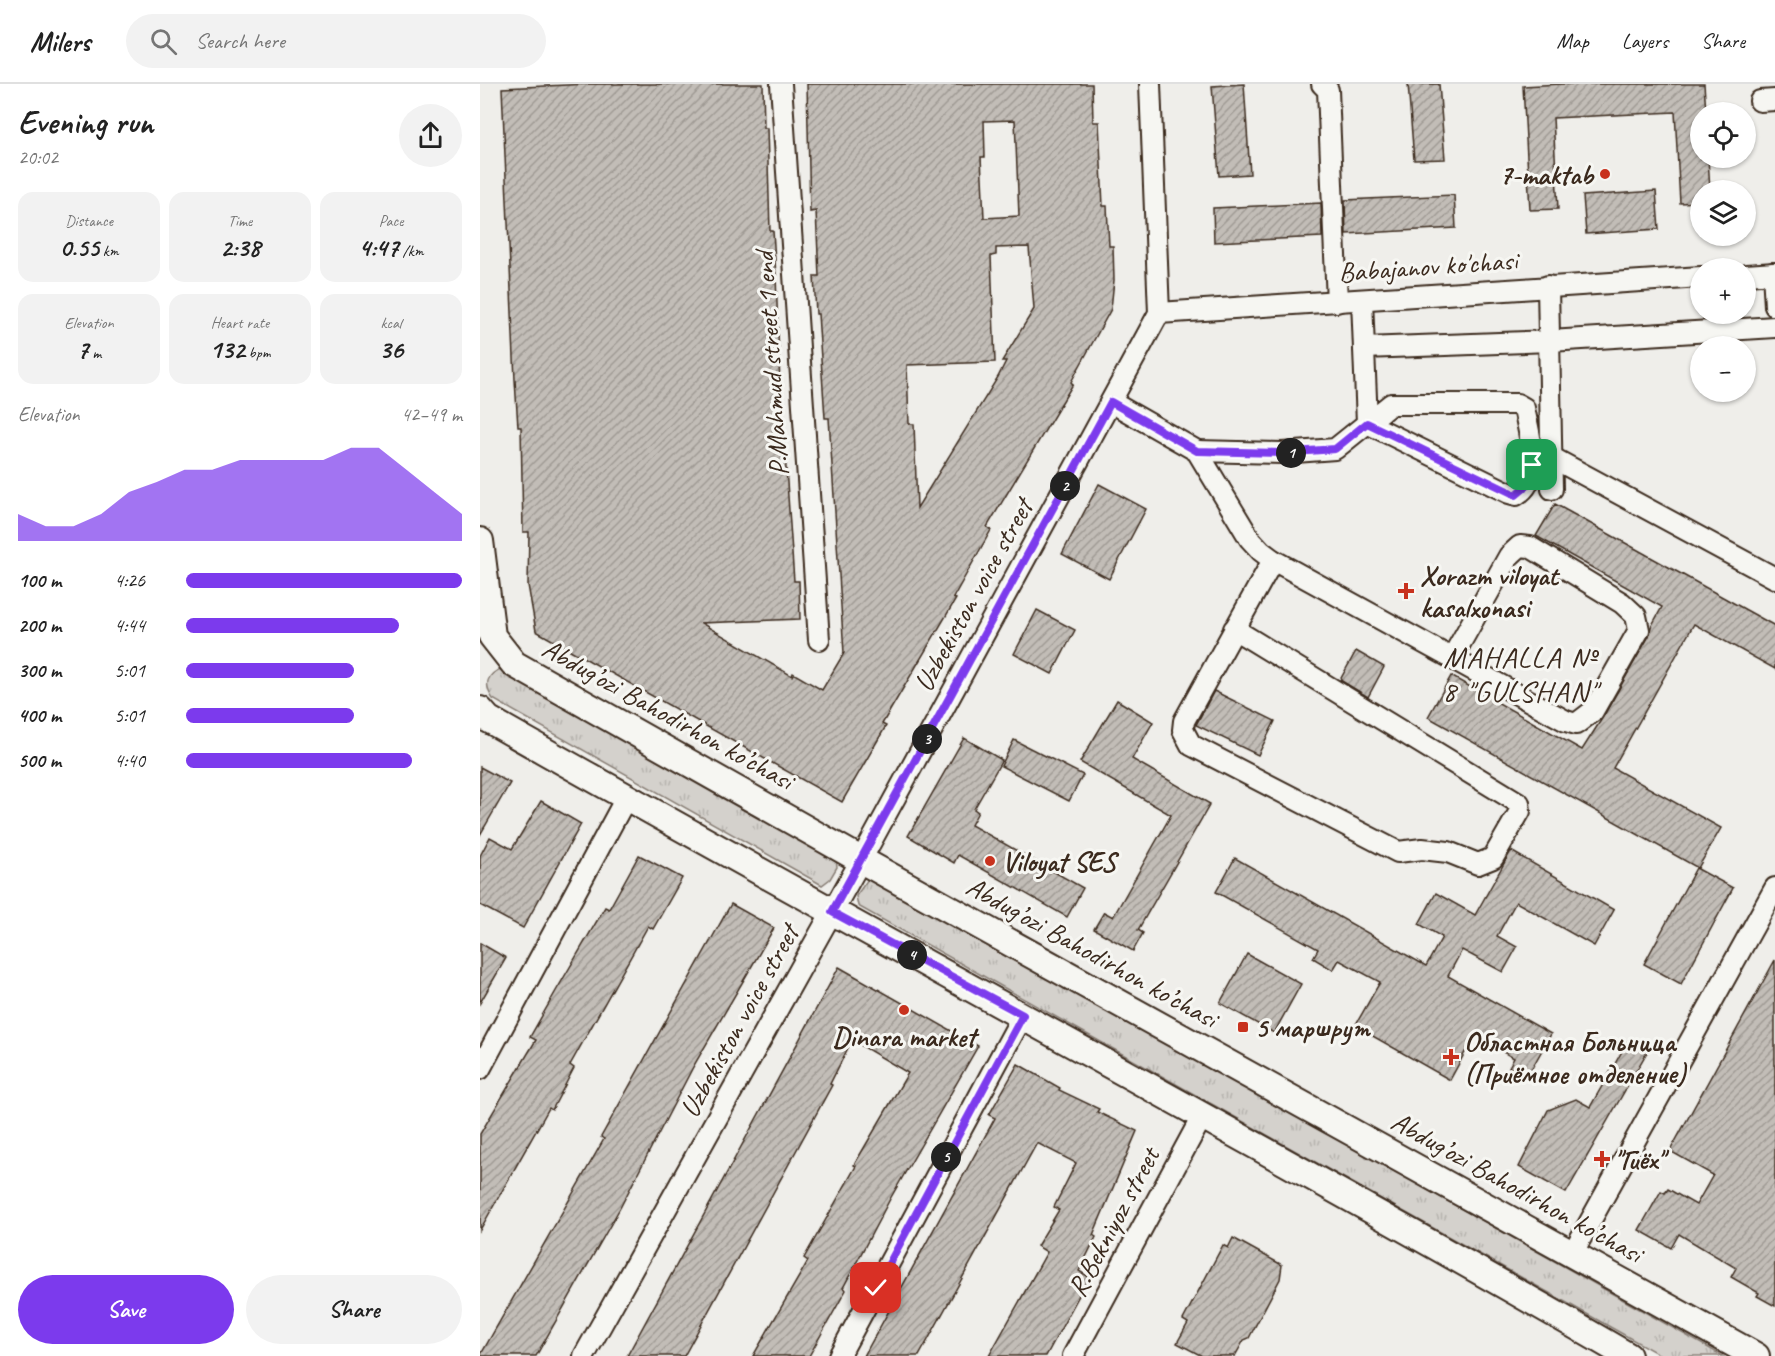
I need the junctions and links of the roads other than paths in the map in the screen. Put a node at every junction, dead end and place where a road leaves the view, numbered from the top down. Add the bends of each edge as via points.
1 (781, 84) edge
2 (1150, 84) edge
3 (1322, 84) edge
4 (1774, 273) edge
5 (1756, 274) edge
6 (1690, 278) edge
7 (1548, 286) junction
8 (1362, 300) junction
9 (1337, 302) junction
10 (1775, 306) edge
11 (1159, 313) junction
12 (1775, 327) edge
13 (1550, 341) junction
14 (1364, 348) junction
15 (1111, 402) junction
16 (1367, 423) junction
17 (1197, 451) junction
18 (1551, 457) junction
19 (1551, 489) dead end
20 (480, 541) edge
21 (1274, 560) junction
22 (1775, 579) edge
23 (1234, 629) junction
24 (486, 639) edge
25 (819, 640) dead end
26 (1452, 658) junction
27 (480, 710) edge
28 (626, 798) junction
29 (861, 860) junction
30 (1775, 888) edge
31 (832, 912) junction
32 (1023, 1015) junction
33 (480, 1069) edge
34 (1203, 1115) junction
35 (1572, 1254) junction
36 (584, 1356) edge
37 (839, 1356) edge
38 (1073, 1356) edge
39 (1628, 1356) edge
40 (1756, 1356) edge

1 - 25 street, P.Mahmud street 1 end
2 - 11 street
3 - 9 street via 1328,90
4 - 5 street
4 - 10 street
6 - 7 street, Babajanov ko'chasi
7 - 8 street, Babajanov ko'chasi
7 - 13 street
8 - 9 street, Babajanov ko'chasi
8 - 14 street
9 - 11 street, Babajanov ko'chasi
11 - 15 street, Uzbekiston voice street
12 - 13 street
13 - 14 street
13 - 18 street
14 - 16 street
15 - 17 street
15 - 29 street, Uzbekiston voice street
16 - 16 street via 1509,493 1516,495 1530,483 1528,429 1524,408 1517,404 1391,404
16 - 17 street via 1335,449 1282,453
17 - 21 street via 1250,539
18 - 19 street
18 - 22 street
20 - 24 main road, Abdug’ozi Bahodirhon ko’chasi
21 - 23 street
21 - 26 street
23 - 23 street via 1520,803 1520,811 1493,858 1478,864 1448,852 1398,852 1191,745 1183,730 1184,721
24 - 29 main road, Abdug’ozi Bahodirhon ko’chasi via 514,664
26 - 26 street via 1509,556 1520,546 1530,547 1622,603 1636,616 1639,630 1593,711 1576,724
27 - 28 main road via 488,719
28 - 31 main road
28 - 33 street
29 - 31 street, Uzbekiston voice street
29 - 35 main road, Abdug’ozi Bahodirhon ko’chasi
30 - 35 street
31 - 32 main road
31 - 36 street, Uzbekiston voice street
32 - 34 main road
32 - 37 street
34 - 38 street, R.Bekniyoz street
34 - 39 main road
35 - 40 main road, Abdug’ozi Bahodirhon ko’chasi

